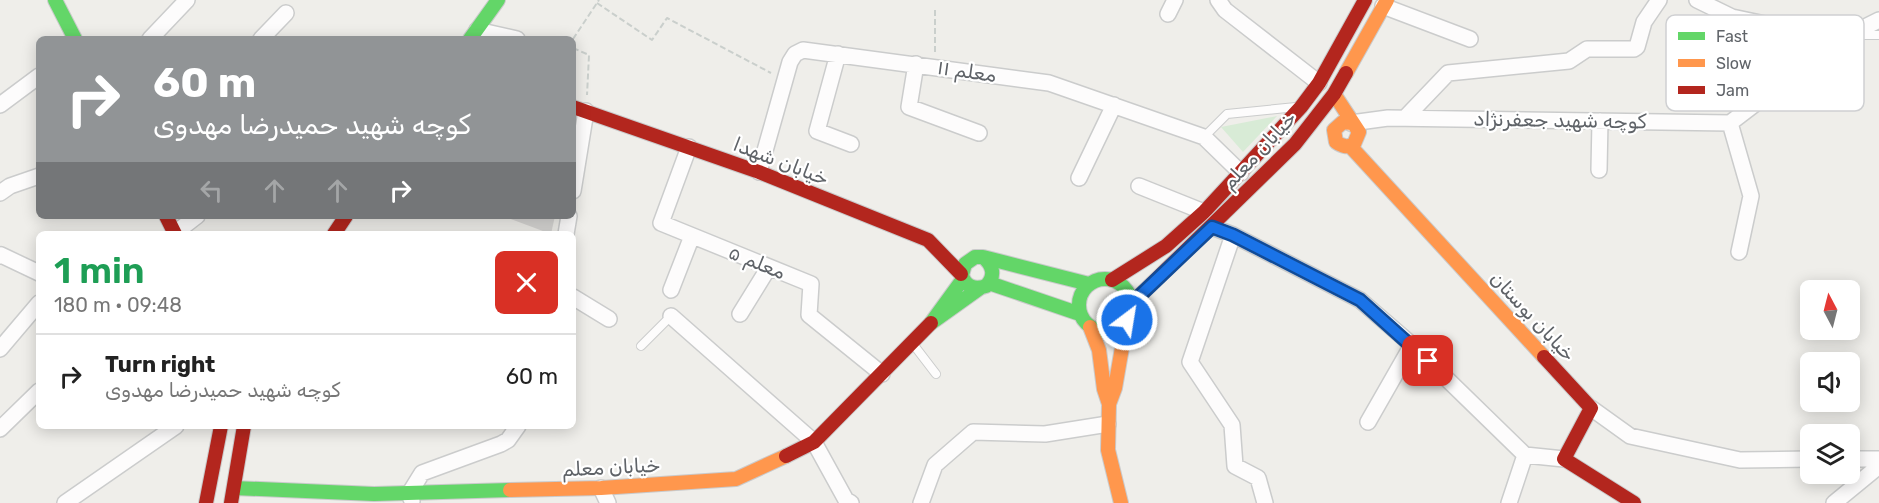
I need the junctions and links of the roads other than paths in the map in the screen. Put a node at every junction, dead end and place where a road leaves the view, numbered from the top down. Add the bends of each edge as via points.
1 (55, 0) edge
2 (187, 0) edge
3 (498, 0) edge
4 (1175, 0) edge
5 (1218, 0) edge
6 (1365, 0) edge
7 (1659, 0) edge
8 (1697, 0) edge
9 (1385, 3) edge
10 (286, 13) dead end
11 (1168, 14) dead end
12 (1728, 15) edge
13 (1879, 20) edge
14 (1864, 28) edge
15 (474, 34) edge
16 (1879, 35) edge
17 (73, 36) edge
18 (153, 36) edge
19 (264, 36) edge
20 (491, 36) edge
21 (1864, 36) edge
22 (1470, 39) dead end
23 (838, 54) junction
24 (916, 64) junction
25 (36, 78) edge
26 (1319, 84) junction
27 (1334, 94) junction
28 (0, 105) edge
29 (1114, 105) junction
30 (1300, 107) junction
31 (579, 109) edge
32 (1746, 111) edge
33 (1388, 118) junction
34 (1405, 118) junction
35 (1600, 121) junction
36 (1351, 123) junction
37 (1730, 123) junction
38 (979, 133) dead end
39 (1204, 137) junction
40 (1326, 142) junction
41 (1355, 142) junction
42 (851, 144) dead end
43 (1295, 144) junction
44 (689, 147) junction
45 (576, 150) edge
46 (1599, 170) dead end
47 (759, 172) junction
48 (1241, 172) junction
49 (36, 177) edge
50 (1079, 178) dead end
51 (1138, 186) dead end
52 (0, 193) edge
53 (1204, 212) junction
54 (193, 219) edge
55 (1212, 227) junction
56 (179, 231) edge
57 (1233, 235) junction
58 (692, 236) junction
59 (1739, 252) dead end
60 (0, 256) edge
61 (983, 257) junction
62 (769, 267) junction
63 (36, 272) edge
64 (962, 276) junction
65 (1113, 280) junction
66 (1089, 284) junction
67 (984, 286) junction
68 (671, 290) dead end
69 (576, 299) edge
70 (1131, 304) junction
71 (36, 307) edge
72 (740, 314) dead end
73 (1080, 314) junction
74 (671, 316) joint
75 (609, 319) dead end
76 (1127, 320) junction
77 (931, 323) junction
78 (1090, 327) junction
79 (912, 343) junction
80 (1412, 345) junction
81 (641, 346) dead end
82 (0, 349) edge
83 (882, 374) junction
84 (936, 374) dead end
85 (36, 394) edge
86 (1109, 404) junction
87 (1591, 408) junction
88 (1368, 422) dead end
89 (1107, 424) junction
90 (0, 429) edge
91 (172, 429) edge
92 (220, 429) edge
93 (244, 429) edge
94 (516, 429) edge
95 (814, 442) junction
96 (1525, 455) junction
97 (1564, 459) junction
98 (1800, 459) edge
99 (1860, 459) edge
100 (1879, 459) edge
101 (1879, 466) edge
102 (234, 488) junction
103 (601, 488) junction
104 (539, 496) edge
105 (86, 497) edge
106 (411, 498) edge
107 (370, 499) edge
108 (65, 503) edge
109 (206, 503) edge
110 (231, 503) edge
111 (608, 503) edge
112 (851, 503) edge
113 (921, 503) edge
114 (1121, 503) edge
115 (1265, 503) edge
116 (1509, 503) edge
117 (1634, 503) edge
118 (1834, 503) edge

1 - 17 street
2 - 18 street
3 - 15 street
4 - 11 street
5 - 26 street via 1225,10
6 - 26 street, خیابان معلم
7 - 34 street via 1644,22 1634,49 1587,49 1569,61 1448,73
8 - 12 street
9 - 22 street
9 - 27 street, خیابان معلم
10 - 19 street
13 - 14 street
15 - 20 street
16 - 21 lane
23 - 24 street, معلم ۱۱
23 - 42 street via 817,131
23 - 47 street, معلم ۱۱ via 803,50 795,54
24 - 29 street, معلم ۱۱ via 1050,82
24 - 38 street via 909,107
25 - 28 street
26 - 30 street, خیابان معلم
27 - 36 street
27 - 43 street, خیابان معلم
29 - 39 street, معلم ۱۱
29 - 50 street
30 - 39 lane via 1227,114
30 - 48 street, خیابان معلم
31 - 44 street, خیابان شهدا
31 - 45 street
32 - 37 street
33 - 34 street, کوچه شهید جعفرنژاد
33 - 36 street, کوچه شهید جعفرنژاد
33 - 41 street
34 - 35 street, کوچه شهید جعفرنژاد
35 - 37 street, کوچه شهید جعفرنژاد
35 - 46 street
36 - 40 street via 1343,122 1336,127
36 - 41 street, خیابان بوستان via 1358,128
37 - 59 street via 1751,196
39 - 48 street, معلم ۱۱
40 - 41 street via 1342,147
40 - 43 street
41 - 87 street, خیابان بوستان
43 - 55 street, خیابان معلم
44 - 47 street, خیابان شهدا
44 - 58 street, معلم ۵ via 661,223
47 - 64 street, خیابان شهدا via 928,240
48 - 53 street, خیابان معلم
49 - 52 street
51 - 53 street
53 - 65 street, خیابان معلم via 1166,246
54 - 56 street
55 - 57 street
55 - 70 street, خیابان معلم
57 - 80 street via 1360,300
57 - 115 street via 1190,362 1232,425 1235,466 1258,478
58 - 62 street, معلم ۵
58 - 68 street
60 - 63 street
61 - 64 street via 968,259
61 - 66 street
61 - 67 street via 993,269 992,279
62 - 72 street
62 - 83 street, معلم ۵ via 811,284 809,315
64 - 67 street via 970,286
64 - 77 street, خیابان معلم
65 - 66 street
65 - 70 street via 1126,289
66 - 73 street via 1079,301
67 - 73 street
67 - 77 street, خیابان معلم
69 - 75 street
70 - 76 street
71 - 82 street
73 - 78 street
74 - 81 lane
74 - 95 street
76 - 78 street via 1106,332
76 - 86 street
77 - 79 street, خیابان معلم
78 - 86 street via 1099,350
79 - 83 street, خیابان معلم
79 - 84 lane
80 - 88 street
80 - 96 street
83 - 95 street, خیابان معلم
85 - 90 street
86 - 89 street
87 - 97 street
87 - 98 street via 1630,436 1740,460
89 - 113 street via 1045,434 973,432 935,465
89 - 114 street via 1108,450
91 - 105 street
92 - 109 street
93 - 102 street
94 - 106 street via 501,444 422,473
95 - 103 street, خیابان معلم via 736,479
95 - 112 street
96 - 97 street
96 - 116 street
97 - 117 street
99 - 100 street
101 - 118 street
102 - 107 street, خیابان معلم
102 - 110 street
103 - 104 street, خیابان معلم
103 - 111 street
104 - 106 street, خیابان معلم
105 - 108 street
106 - 107 street, خیابان معلم

